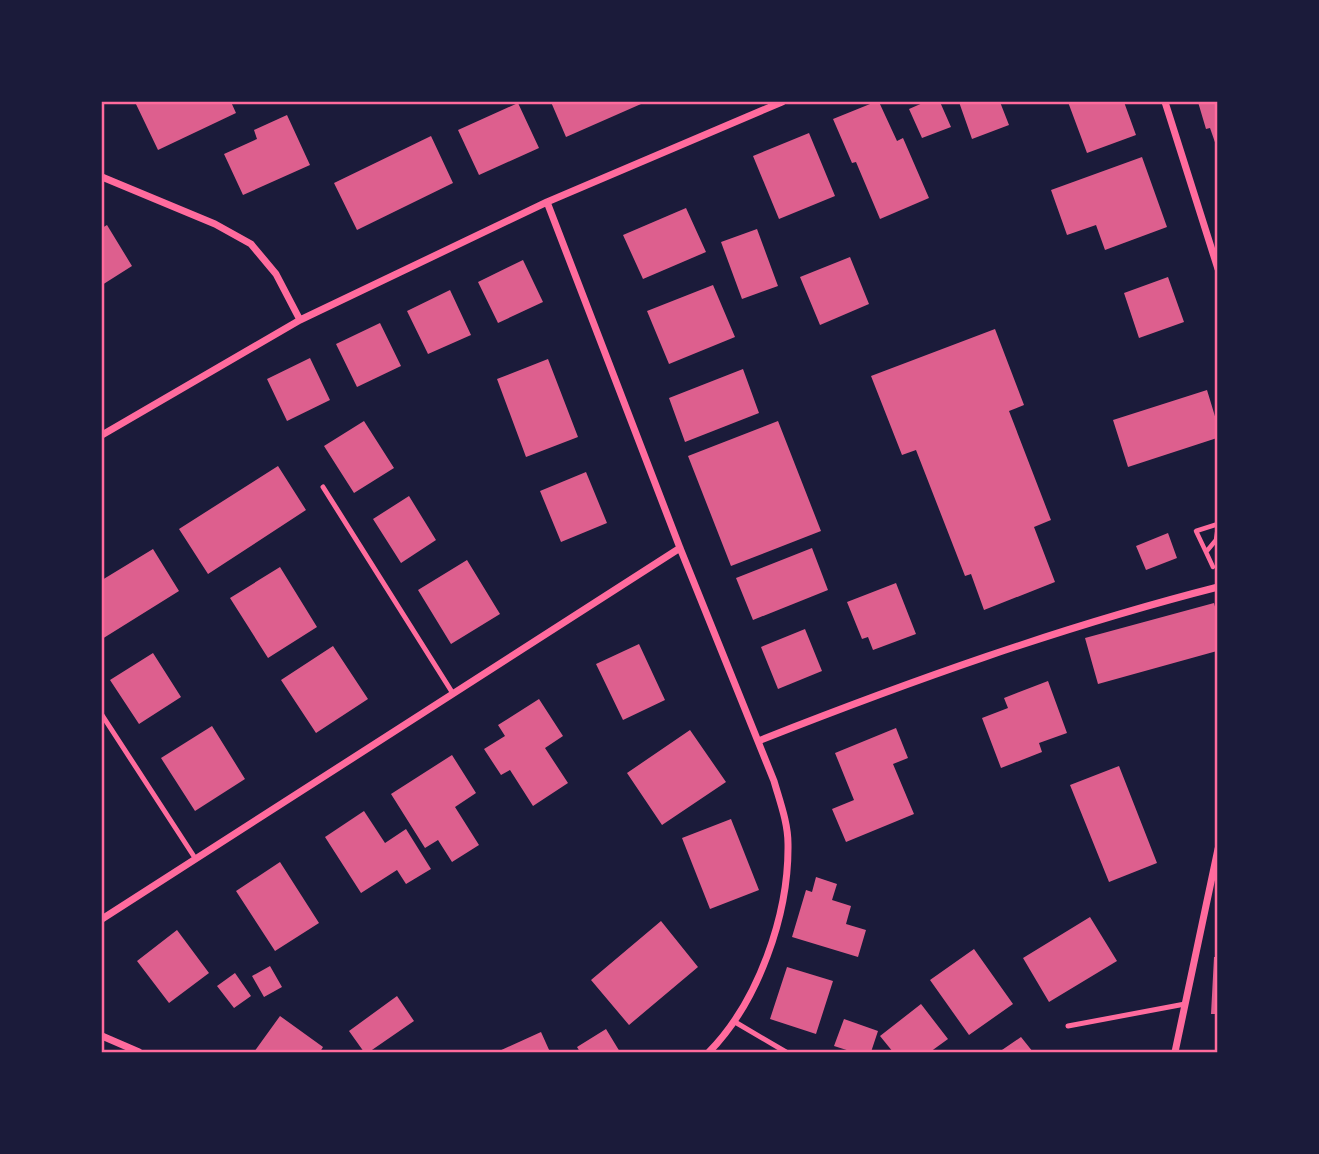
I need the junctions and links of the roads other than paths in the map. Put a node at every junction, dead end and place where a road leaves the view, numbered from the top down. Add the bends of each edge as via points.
1 (782, 102) edge
2 (1165, 102) edge
3 (102, 177) edge
4 (547, 202) junction
5 (1217, 269) edge
6 (300, 320) junction
7 (102, 435) edge
8 (323, 487) dead end
9 (680, 548) junction
10 (1217, 587) edge
11 (452, 692) junction
12 (102, 715) edge
13 (758, 741) junction
14 (1217, 849) edge
15 (195, 858) junction
16 (102, 919) edge
17 (1185, 1004) junction
18 (735, 1022) junction
19 (1069, 1026) dead end
20 (102, 1036) edge
21 (139, 1052) edge
22 (709, 1052) edge
23 (786, 1052) edge
24 (1175, 1052) edge

1 - 4 street
2 - 5 street
3 - 6 street via 251,244 276,274
4 - 6 street
4 - 9 street
6 - 7 street
8 - 11 lane
9 - 11 street
9 - 13 street
10 - 13 street via 1101,620
11 - 15 street
12 - 15 lane
13 - 18 street via 784,814 786,878 768,953
14 - 17 street
15 - 16 street
17 - 19 lane
17 - 24 street
18 - 22 street
18 - 23 lane
20 - 21 street

